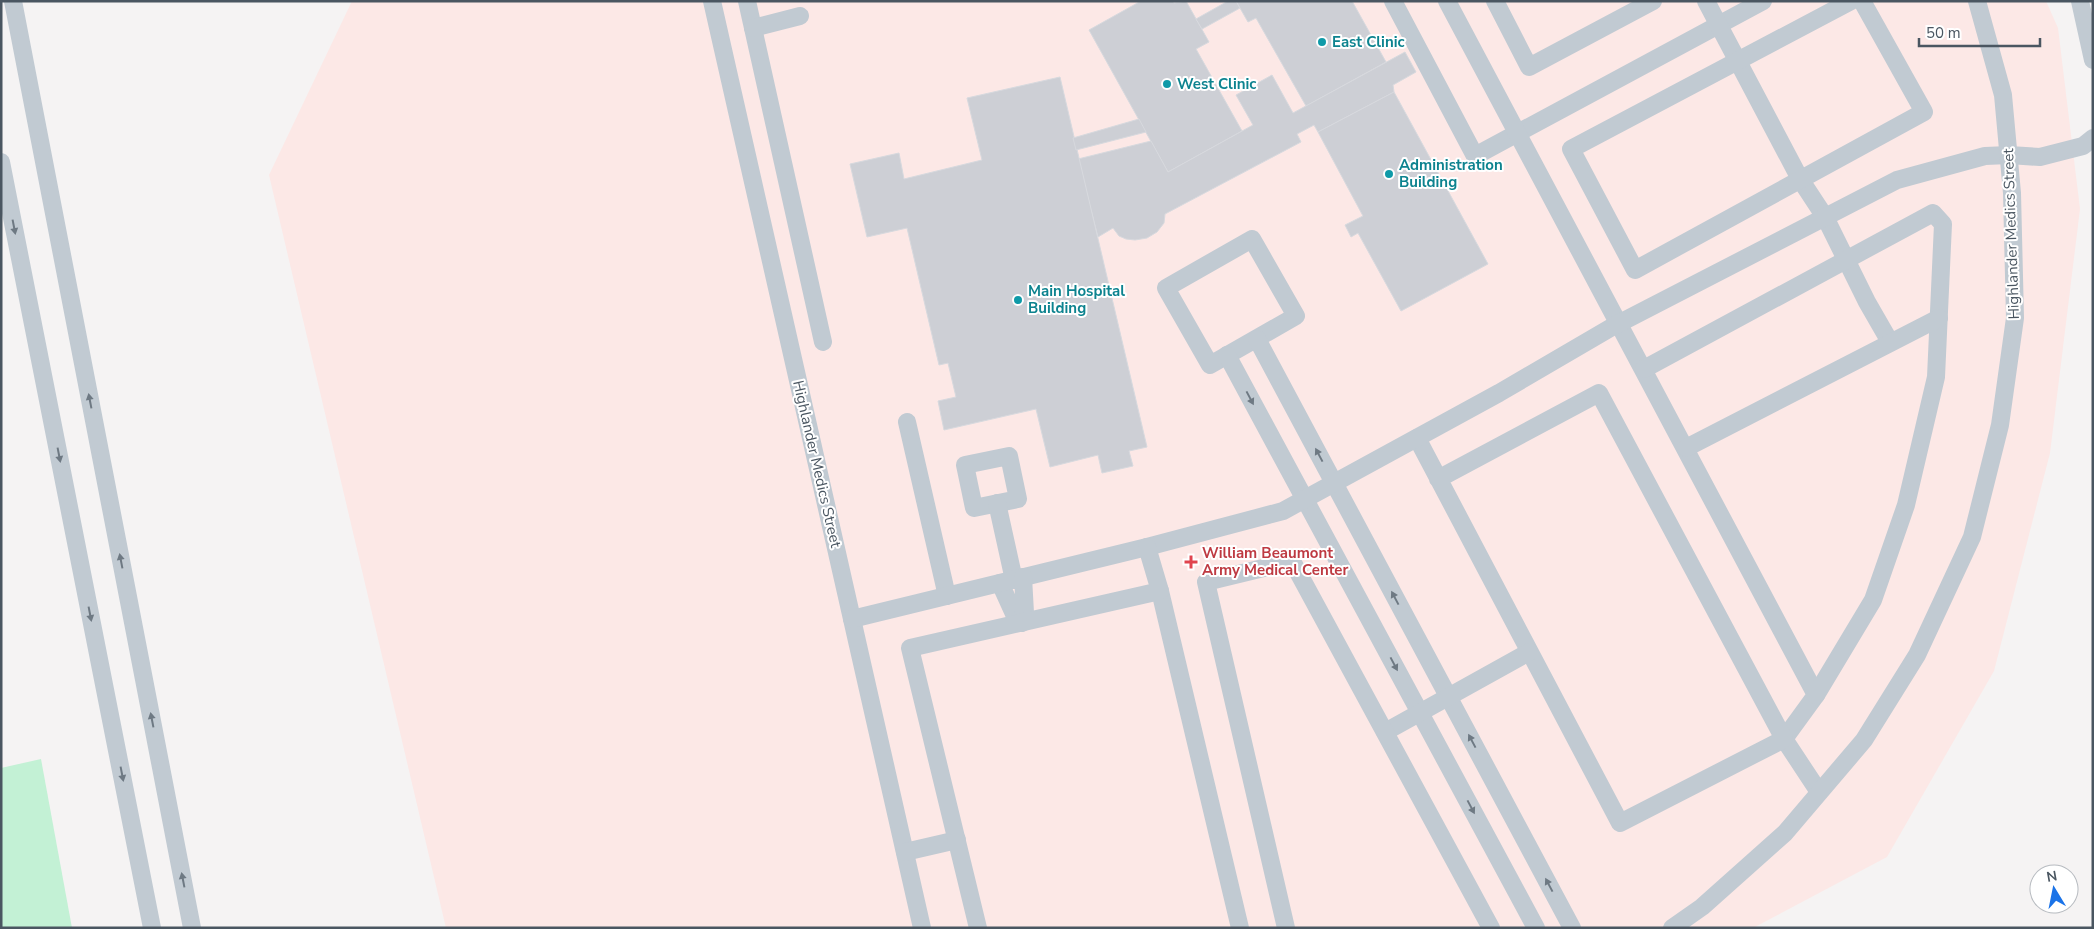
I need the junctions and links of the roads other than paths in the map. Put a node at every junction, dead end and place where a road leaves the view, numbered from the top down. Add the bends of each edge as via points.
1 (13, 1) edge
2 (712, 1) edge
3 (748, 1) edge
4 (1393, 1) edge
5 (1447, 1) edge
6 (1495, 1) edge
7 (1653, 1) edge
8 (1706, 1) edge
9 (1763, 1) edge
10 (1850, 1) edge
11 (1862, 1) edge
12 (1977, 1) edge
13 (2080, 1) edge
14 (800, 16) dead end
15 (1719, 25) junction
16 (753, 28) junction
17 (2093, 60) edge
18 (1738, 61) junction
19 (1518, 133) junction
20 (2093, 138) edge
21 (2009, 155) junction
22 (1, 162) edge
23 (1800, 179) junction
24 (1825, 217) junction
25 (1847, 261) junction
26 (1939, 318) junction
27 (1620, 323) junction
28 (1257, 338) junction
29 (823, 342) dead end
30 (1890, 342) junction
31 (1227, 355) junction
32 (1644, 369) junction
33 (908, 422) dead end
34 (1417, 438) junction
35 (1686, 448) junction
36 (1438, 479) junction
37 (1334, 483) junction
38 (1305, 499) junction
39 (997, 504) dead end
40 (1147, 547) junction
41 (1013, 580) junction
42 (1160, 591) junction
43 (947, 596) junction
44 (852, 618) junction
45 (1021, 621) junction
46 (1529, 652) junction
47 (1816, 695) junction
48 (1448, 696) junction
49 (1420, 712) junction
50 (1385, 732) junction
51 (1784, 739) junction
52 (1819, 792) junction
53 (957, 840) junction
54 (905, 852) junction
55 (1712, 898) junction
56 (152, 928) edge
57 (192, 928) edge
58 (922, 928) edge
59 (978, 928) edge
60 (1240, 928) edge
61 (1286, 928) edge
62 (1491, 928) edge
63 (1536, 928) edge
64 (1572, 928) edge
65 (1672, 928) edge
66 (1692, 928) edge

57 -> 1 street
2 - 44 street, Highlander Medics Street
3 - 16 street
4 - 19 street via 1475,156
5 - 19 street
6 - 7 street via 1529,67
8 - 15 street
9 - 15 street
10 - 18 street
11 - 23 street via 1924,112
12 - 21 street, Highlander Medics Street via 2003,95
13 - 17 street
14 - 16 street
15 - 18 street
15 - 19 street
16 - 29 street
18 - 23 street
18 - 23 street via 1571,149 1636,270
19 - 27 street
20 - 21 street via 2083,146 2040,157
21 - 24 street via 1985,156 1897,180
21 - 52 street, Highlander Medics Street via 2015,318 2000,425 1972,537 1917,655 1864,740
22 -> 56 street
23 - 24 street
24 - 25 street
24 - 27 street
25 - 26 street via 1933,214 1943,224
25 - 30 street
25 - 32 street
26 - 30 street
26 - 47 street via 1936,377 1906,505 1872,600
27 - 32 street
27 - 34 street
28 - 31 street
28 - 31 street via 1296,316 1252,240 1166,288 1210,365
37 -> 28 street
30 - 35 street
31 -> 38 street
32 - 35 street
33 - 43 street
34 - 36 street
34 - 37 street
35 - 47 street
36 - 46 street
36 - 51 street via 1599,393
37 - 38 street
48 -> 37 street
38 - 40 street via 1283,512
38 -> 49 street
39 - 41 street
40 - 41 street
40 - 42 street
41 - 43 street
41 - 45 street via 1015,616
42 - 45 street
42 - 60 street
43 - 44 street
44 - 54 street, Highlander Medics Street
45 - 53 street via 910,648
46 - 48 street
46 - 51 street via 1620,823
47 - 51 street
48 - 49 street
64 -> 48 street
49 - 50 street
49 -> 63 street
50 - 61 street via 1292,561 1206,582
50 - 62 street
51 - 52 street
52 - 55 street, Highlander Medics Street via 1785,833
53 - 54 street
53 - 59 street
54 - 58 street, Highlander Medics Street
55 - 65 street, Highlander Medics Street
55 - 66 street

